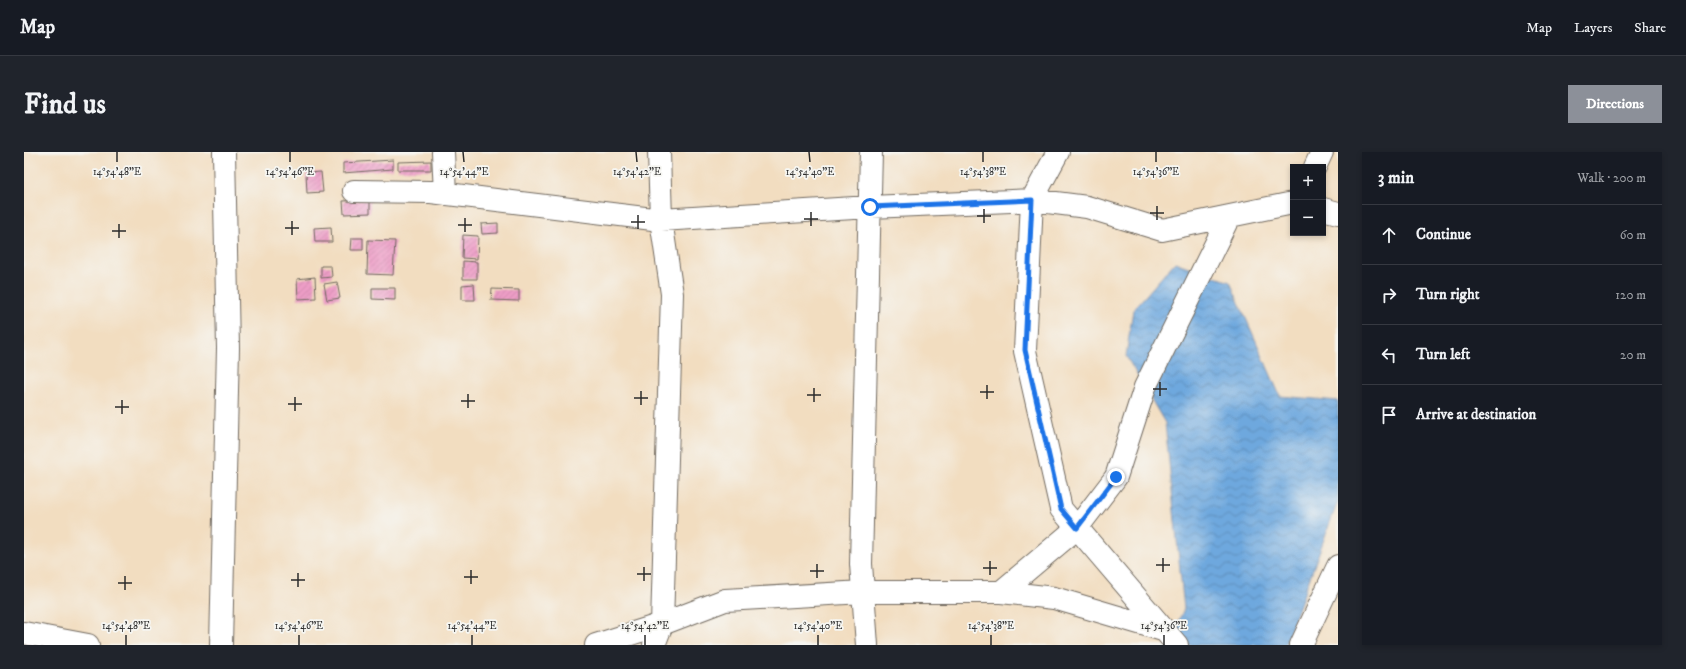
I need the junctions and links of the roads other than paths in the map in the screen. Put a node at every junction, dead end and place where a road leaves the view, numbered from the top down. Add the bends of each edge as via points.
1 (224, 152) edge
2 (443, 152) edge
3 (660, 152) edge
4 (871, 152) edge
5 (1058, 152) edge
6 (1322, 152) edge
7 (1316, 164) edge
8 (354, 191) dead end
9 (445, 194) junction
10 (1032, 200) junction
11 (1290, 204) edge
12 (870, 207) junction
13 (1326, 210) edge
14 (1338, 213) edge
15 (1229, 217) junction
16 (662, 220) junction
17 (1077, 528) junction
18 (1338, 566) edge
19 (863, 592) junction
20 (1001, 592) junction
21 (662, 624) junction
22 (24, 633) edge
23 (1171, 638) edge
24 (88, 645) edge
25 (221, 645) edge
26 (596, 645) edge
27 (654, 645) edge
28 (867, 645) edge
29 (1301, 645) edge

1 - 25 street via 228,348
2 - 9 street
3 - 16 street
4 - 12 street
5 - 10 street
6 - 7 street
8 - 9 street
9 - 16 street
10 - 12 street
10 - 15 street via 1087,207 1162,230
10 - 17 street via 1025,350 1061,509
11 - 15 street
12 - 16 street
12 - 19 street via 861,564
13 - 14 street
15 - 17 street via 1145,387 1116,477
16 - 21 street via 672,294
17 - 20 street
17 - 23 street
18 - 29 street
19 - 20 street
19 - 21 street via 725,600
19 - 28 street
20 - 23 street via 1054,598
21 - 26 street
21 - 27 street
22 - 24 street

